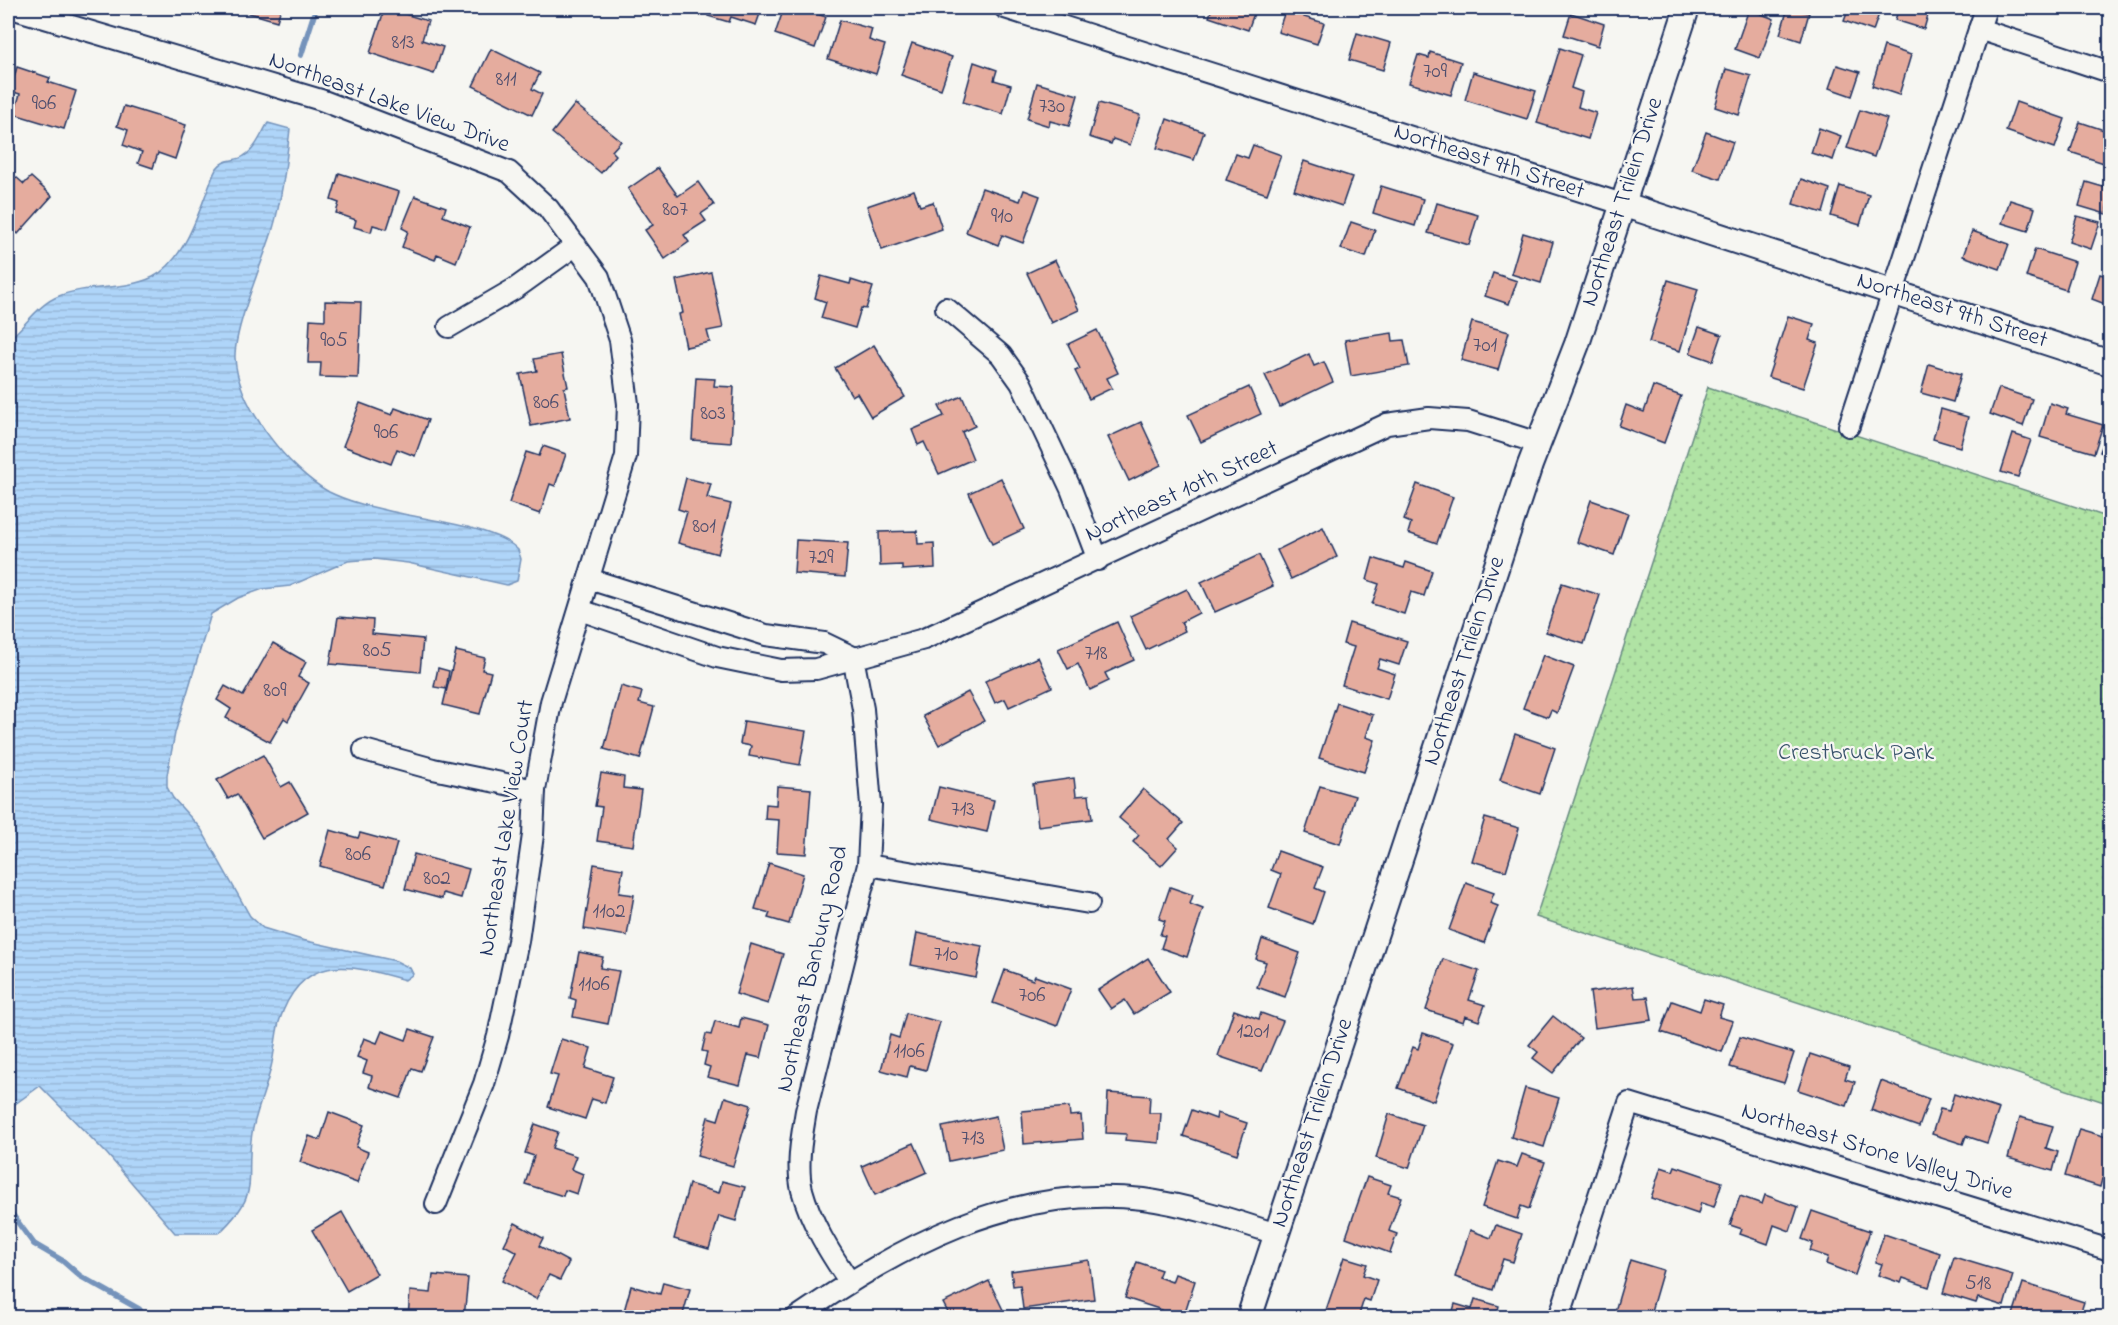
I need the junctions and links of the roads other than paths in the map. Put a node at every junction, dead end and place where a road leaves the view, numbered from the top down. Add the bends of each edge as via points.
1 (11, 8) edge
2 (1005, 8) edge
3 (1687, 8) edge
4 (1986, 8) edge
5 (1979, 29) junction
6 (2110, 72) edge
7 (1623, 204) junction
8 (576, 245) junction
9 (1892, 292) junction
10 (946, 308) dead end
11 (449, 327) dead end
12 (2110, 363) edge
13 (627, 422) joint
14 (1849, 426) dead end
15 (1538, 443) junction
16 (1098, 560) junction
17 (588, 579) junction
18 (580, 610) junction
19 (854, 657) junction
20 (364, 750) dead end
21 (535, 790) junction
22 (868, 865) junction
23 (1089, 903) dead end
24 (436, 1204) dead end
25 (1276, 1234) junction
26 (2110, 1250) edge
27 (849, 1281) junction
28 (796, 1317) edge
29 (1249, 1317) edge
30 (1559, 1317) edge

1 - 8 street, Northeast Lake View Drive via 321,100 509,172 548,208
2 - 7 street, Northeast 9th Street
3 - 7 street, Northeast Trilein Drive
4 - 5 street
5 - 6 street
5 - 9 street
7 - 9 street, Northeast 9th Street
7 - 15 street, Northeast Trilein Drive via 1577,344
8 - 11 street via 516,288
8 - 13 street, Northeast Lake View Drive via 599,277 620,339
9 - 12 street, Northeast 9th Street
9 - 14 street
10 - 16 street via 1000,355 1021,383 1071,489
13 - 17 street, Northeast Lake View Court via 626,456
15 - 16 street, Northeast 10th Street via 1468,421 1429,418 1387,424
15 - 25 street, Northeast Trilein Drive
16 - 19 street, Northeast 10th Street via 924,639
17 - 18 street, Northeast Lake View Court
17 - 19 street via 766,635 824,643
18 - 19 street, Northeast 10th Street via 717,657 781,670 816,669
18 - 21 street, Northeast Lake View Court via 550,702
19 - 22 street, Northeast Banbury Road via 872,805
20 - 21 street
21 - 24 street, Northeast Lake View Court via 533,835 518,941 498,1036 484,1084
22 - 23 street
22 - 27 street, Northeast Banbury Road via 806,1111 800,1149 802,1189 825,1244
25 - 27 street via 1144,1199 1077,1197 1000,1211 978,1219 924,1239
25 - 29 street, Northeast Trilein Drive
26 - 30 street, Northeast Stone Valley Drive via 1629,1103
27 - 28 street

